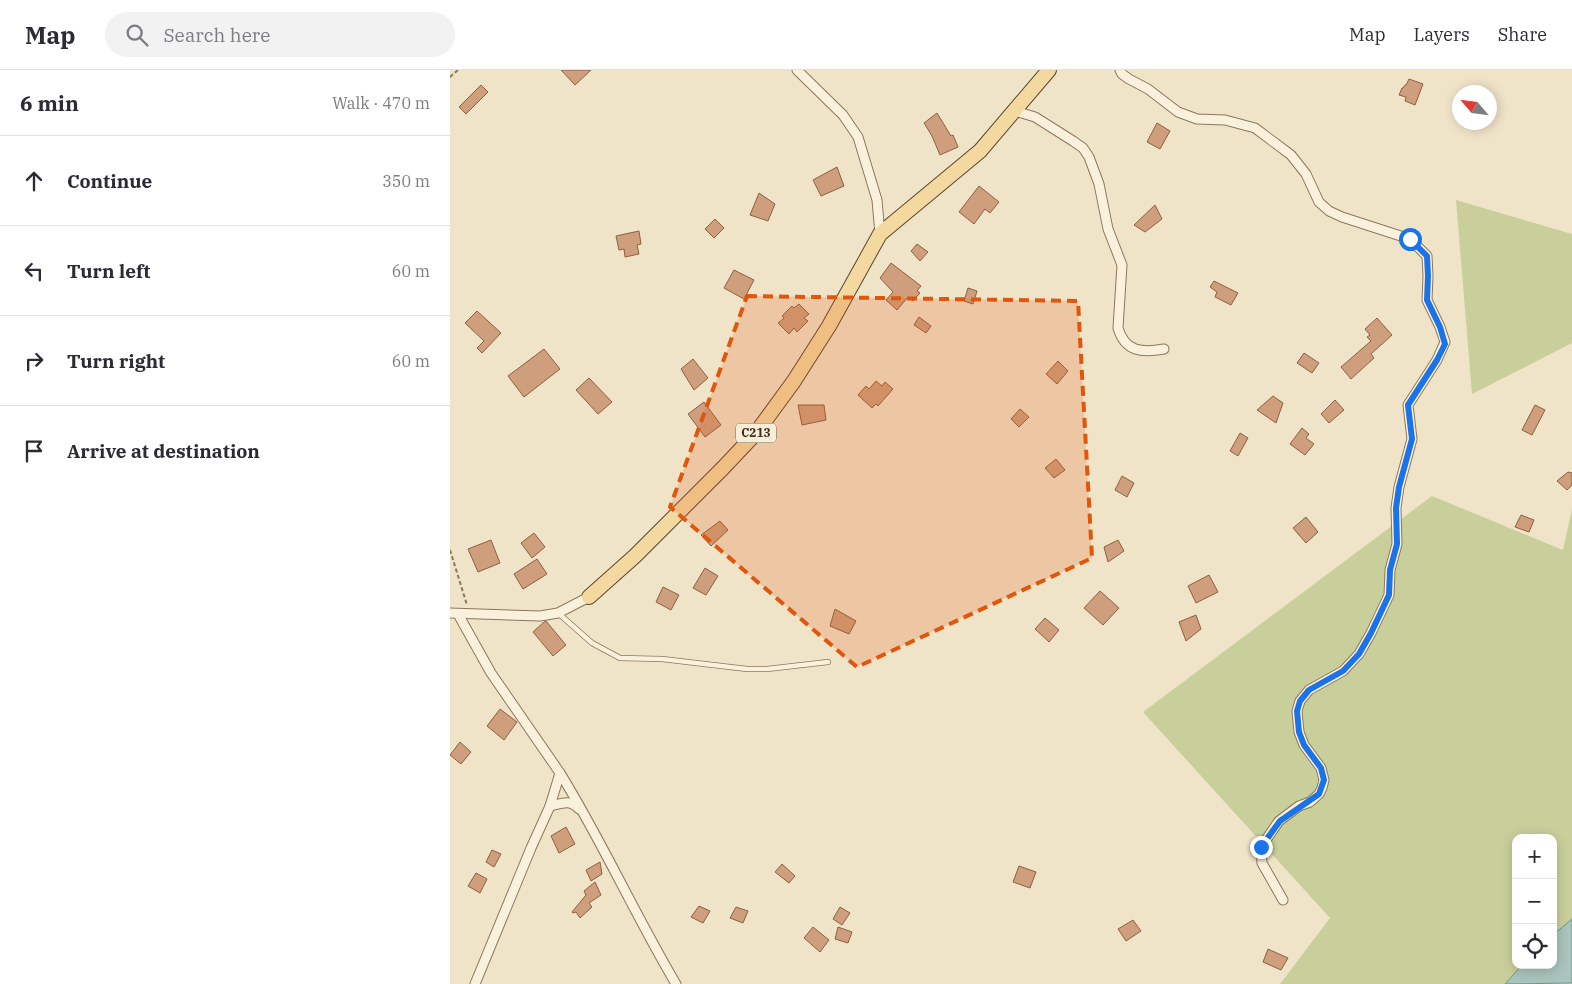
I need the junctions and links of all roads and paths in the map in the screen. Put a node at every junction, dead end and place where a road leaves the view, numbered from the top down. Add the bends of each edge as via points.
1 (458, 70) edge
2 (797, 70) edge
3 (1049, 70) edge
4 (1120, 70) edge
5 (450, 77) edge
6 (1015, 111) junction
7 (880, 234) junction
8 (1164, 349) dead end
9 (450, 550) edge
10 (589, 597) joint
11 (558, 613) junction
12 (454, 614) edge
13 (470, 614) junction
14 (828, 662) dead end
15 (560, 773) junction
16 (550, 806) junction
17 (587, 817) junction
18 (1282, 900) dead end
19 (475, 984) edge
20 (676, 984) edge

1 - 5 path
2 - 7 street via 843,115 858,137 877,200
3 - 6 main road, C213
4 - 18 street via 1183,114 1254,128 1290,155 1306,174 1319,202 1329,211 1410,239 1416,244 1427,256 1427,300 1445,342 1408,405 1412,439 1399,487 1397,544 1390,570 1389,595 1359,654 1343,671 1309,690 1297,711 1304,745 1321,768 1324,780 1319,794 1280,821 1261,847 1262,863
6 - 7 main road, C213 via 980,151
6 - 8 street via 1040,121 1078,145 1089,157 1108,229 1122,265 1118,328 1121,338 1139,351
7 - 10 main road, C213 via 829,326 756,432 635,556
9 - 13 path
10 - 11 street
11 - 13 street via 540,616
11 - 14 lane via 592,643 620,658 662,659 747,669
12 - 13 street
12 - 15 street
15 - 16 street
15 - 17 street
16 - 17 street via 568,801
16 - 19 street
17 - 20 street

